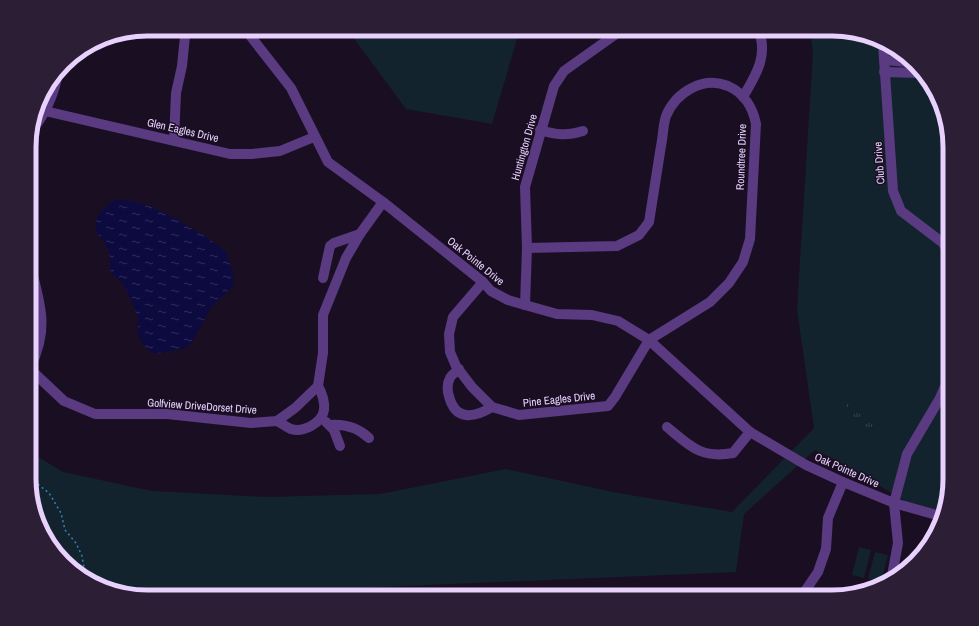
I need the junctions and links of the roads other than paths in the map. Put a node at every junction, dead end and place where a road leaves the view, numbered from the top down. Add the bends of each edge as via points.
1 (185, 36) dead end
2 (250, 36) edge
3 (613, 36) edge
4 (759, 36) edge
5 (883, 48) edge
6 (884, 60) junction
7 (903, 61) edge
8 (884, 72) junction
9 (915, 73) edge
10 (56, 84) edge
11 (743, 97) junction
12 (45, 111) junction
13 (40, 119) edge
14 (540, 130) junction
15 (583, 131) dead end
16 (314, 137) junction
17 (174, 140) junction
18 (383, 202) junction
19 (360, 234) junction
20 (943, 243) edge
21 (527, 248) junction
22 (323, 278) dead end
23 (483, 282) junction
24 (36, 289) edge
25 (525, 305) junction
26 (649, 340) junction
27 (36, 357) edge
28 (459, 369) junction
29 (36, 375) edge
30 (318, 386) junction
31 (943, 391) edge
32 (492, 407) junction
33 (319, 418) junction
34 (277, 421) junction
35 (331, 425) junction
36 (667, 427) dead end
37 (750, 432) junction
38 (370, 438) dead end
39 (340, 446) dead end
40 (843, 482) junction
41 (894, 503) junction
42 (937, 515) edge
43 (893, 572) edge
44 (806, 590) edge

1 - 17 street via 176,93
2 - 16 street, Oak Pointe Drive via 291,88
3 - 14 street, Huntington Drive via 564,71 554,86
4 - 11 street via 762,49 759,70
5 - 6 street, Club Drive
6 - 7 street
6 - 8 street, Club Drive
8 - 9 street
8 - 20 street, Club Drive via 892,191 901,211
10 - 12 street
11 - 21 street, Roundtree Drive via 729,86 713,83 696,86 680,96 666,116 649,222 639,235 617,246
11 - 26 street, Roundtree Drive via 752,108 756,124 750,239 743,262 729,283 710,302
12 - 13 street
12 - 17 street, Glen Eagles Drive
14 - 15 street via 570,135
14 - 21 street, Huntington Drive via 525,187
16 - 17 street, Glen Eagles Drive via 280,151 252,154 230,154
16 - 18 street, Oak Pointe Drive via 328,162
18 - 19 street
18 - 23 street, Oak Pointe Drive
19 - 22 street via 330,246
19 - 30 street via 346,258 323,315 323,353
21 - 25 street, Huntington Drive
23 - 25 street, Oak Pointe Drive via 491,291
23 - 28 street via 453,317 449,334 450,352
24 - 27 street via 43,318
25 - 26 street, Oak Pointe Drive via 557,314 592,315 618,321
26 - 32 street, Pine Eagles Drive via 608,406 519,415
26 - 37 street, Oak Pointe Drive
28 - 32 street
28 - 32 street via 450,377 448,384 450,402 455,411 472,415 483,413
29 - 34 street, Golfview DriveDorset Drive via 64,401 95,414 167,414 251,423
30 - 33 street via 323,397 324,411
30 - 34 street
31 - 41 street via 907,454
33 - 34 street via 316,423 306,428 292,429
33 - 35 street
35 - 38 street via 351,427
35 - 39 street
36 - 37 street via 695,450 708,455 733,454
37 - 40 street, Oak Pointe Drive via 806,465
40 - 41 street, Oak Pointe Drive
40 - 44 street via 828,518 826,549 818,572
41 - 42 street, Oak Pointe Drive
41 - 43 street via 898,543

